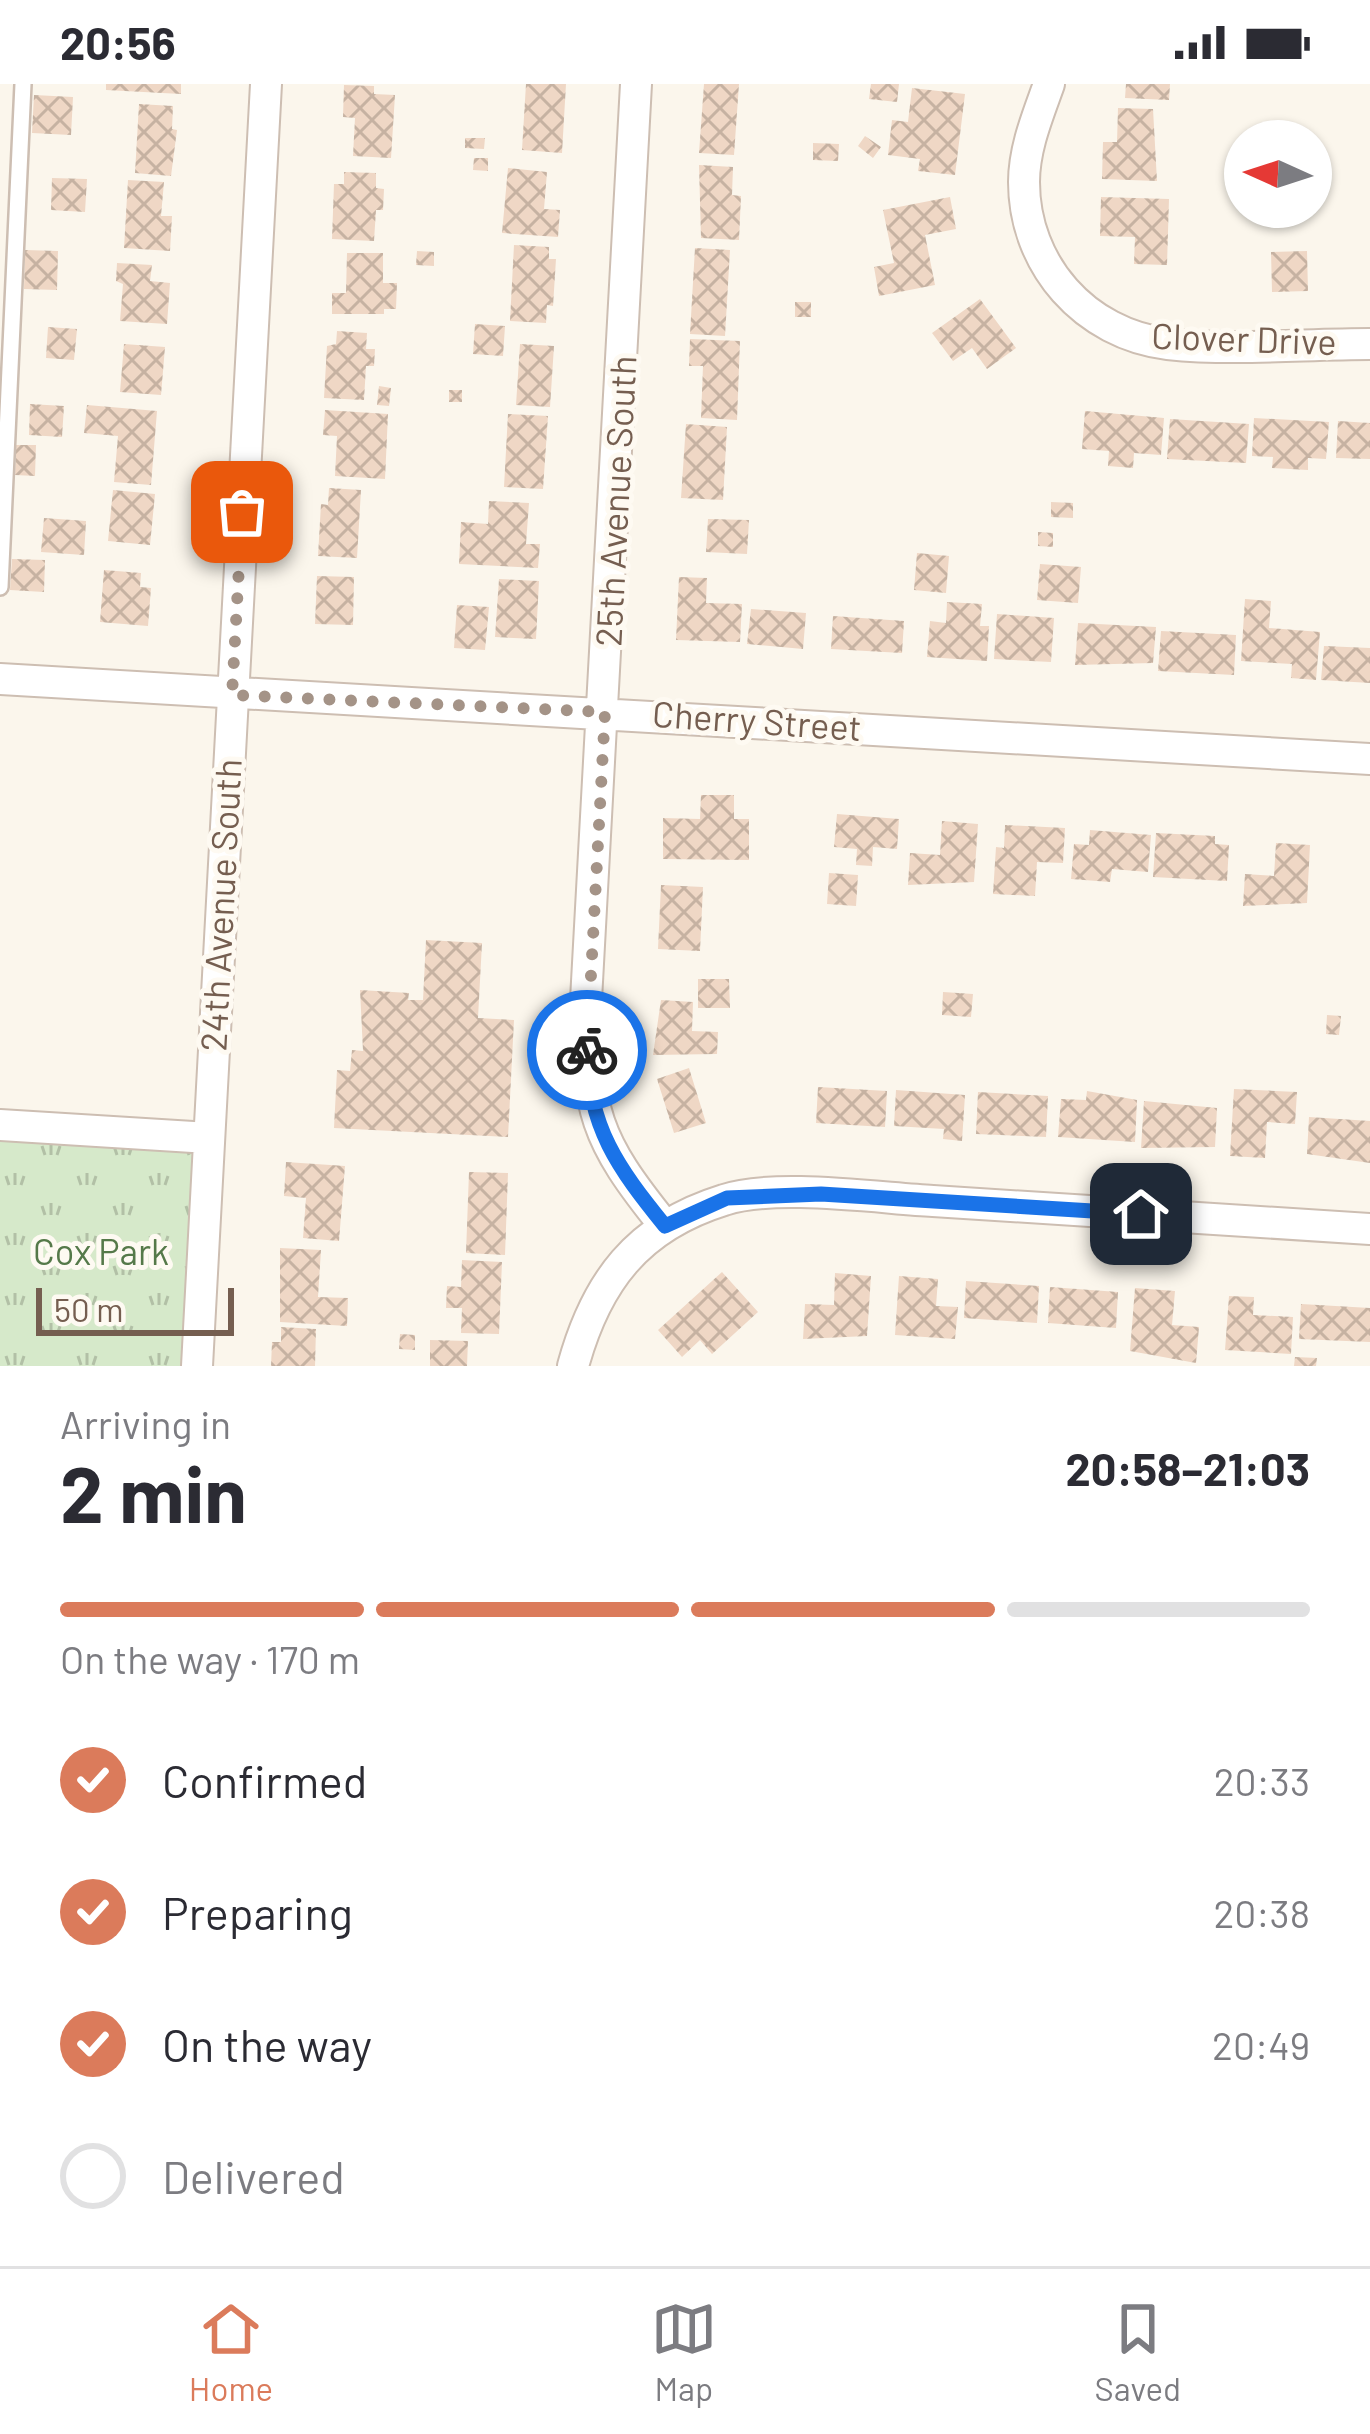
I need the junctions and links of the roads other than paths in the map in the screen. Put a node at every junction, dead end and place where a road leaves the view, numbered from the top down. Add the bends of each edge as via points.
1 (23, 84) edge
2 (266, 84) edge
3 (637, 84) edge
4 (1049, 84) edge
5 (1370, 344) edge
6 (0, 587) edge
7 (0, 679) edge
8 (232, 695) junction
9 (605, 712) junction
10 (1370, 759) edge
11 (0, 1125) edge
12 (209, 1138) junction
13 (665, 1226) junction
14 (1370, 1229) edge
15 (196, 1366) edge
16 (573, 1366) edge

1 - 6 lane
2 - 8 street, 24th Avenue South
3 - 9 street, 25th Avenue South
4 - 5 street, Clover Drive via 1024,179 1029,226 1070,299 1108,328 1166,344
7 - 8 street, Cherry Street
8 - 9 street, Cherry Street
8 - 12 street, 24th Avenue South
9 - 10 street, Cherry Street
9 - 13 street, 25th Avenue South via 586,1000 588,1091 614,1164
11 - 12 street
12 - 15 street, 24th Avenue South
13 - 14 street via 727,1198 821,1194
13 - 16 street via 617,1268 588,1311

